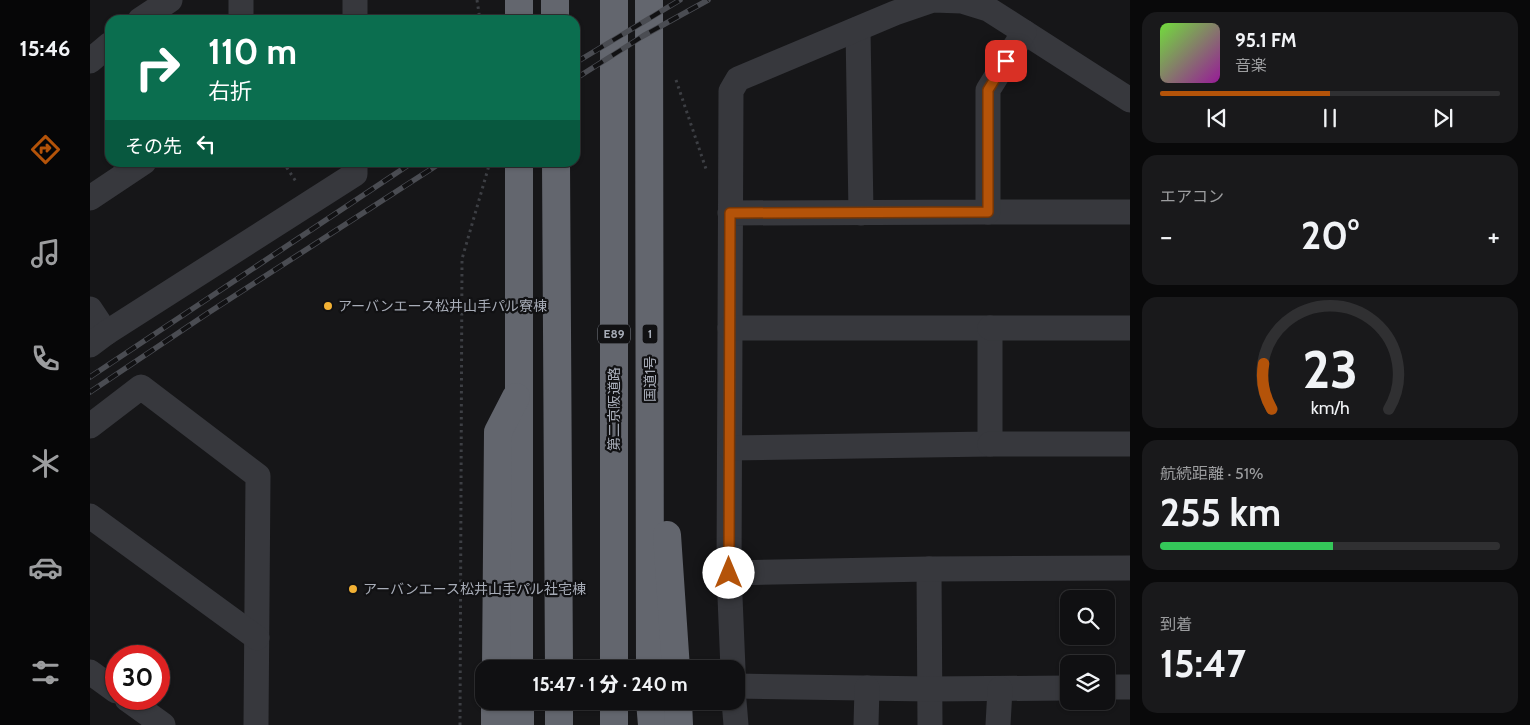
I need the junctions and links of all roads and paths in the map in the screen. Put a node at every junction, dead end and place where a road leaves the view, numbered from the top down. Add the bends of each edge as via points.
1 (170, 0) edge
2 (241, 0) edge
3 (355, 0) edge
4 (477, 0) edge
5 (519, 0) edge
6 (555, 0) edge
7 (614, 0) edge
8 (649, 0) edge
9 (148, 15) edge
10 (241, 15) edge
11 (355, 15) edge
12 (479, 15) edge
13 (519, 15) edge
14 (555, 15) edge
15 (858, 28) junction
16 (1024, 32) junction
17 (105, 48) edge
18 (90, 61) edge
19 (674, 76) dead end
20 (1130, 100) edge
21 (136, 167) edge
22 (355, 167) edge
23 (489, 167) edge
24 (519, 167) edge
25 (556, 167) edge
26 (706, 178) dead end
27 (90, 198) edge
28 (861, 212) junction
29 (988, 212) junction
30 (1130, 212) edge
31 (730, 213) junction
32 (90, 309) edge
33 (730, 328) junction
34 (990, 328) junction
35 (1130, 328) edge
36 (98, 339) edge
37 (650, 377) junction
38 (518, 394) junction
39 (90, 426) edge
40 (990, 444) junction
41 (1130, 444) edge
42 (730, 448) junction
43 (90, 516) edge
44 (1130, 568) edge
45 (928, 569) junction
46 (729, 573) junction
47 (257, 638) junction
48 (496, 660) edge
49 (519, 660) edge
50 (559, 660) edge
51 (614, 660) edge
52 (650, 660) edge
53 (675, 660) edge
54 (733, 660) edge
55 (90, 672) edge
56 (105, 683) edge
57 (745, 686) edge
58 (1115, 687) edge
59 (1130, 687) edge
60 (867, 688) junction
61 (1060, 688) edge
62 (930, 689) junction
63 (1000, 689) junction
64 (142, 710) edge
65 (495, 710) edge
66 (520, 710) edge
67 (559, 710) edge
68 (614, 710) edge
69 (651, 710) edge
70 (679, 710) edge
71 (735, 710) edge
72 (163, 725) edge
73 (256, 725) edge
74 (460, 725) edge
75 (495, 725) edge
76 (520, 725) edge
77 (559, 725) edge
78 (614, 725) edge
79 (652, 725) edge
80 (680, 725) edge
81 (736, 725) edge
82 (866, 725) edge
83 (930, 725) edge
84 (998, 725) edge

1 - 9 street
2 - 10 street
3 - 11 street
4 - 12 path
5 - 13 highway
6 - 14 highway
7 - 51 highway, 第二京阪道路 / E89
8 - 37 highway, 国道1号 / 1
15 - 16 street via 933,0 962,1 988,9
15 - 28 street
15 - 31 street via 738,79 731,90
16 - 20 street
16 - 29 street via 988,90
17 - 18 street
19 - 26 path via 706,169
21 - 27 street
22 - 36 street via 355,174
23 - 74 path via 462,259
24 - 38 highway
25 - 50 highway
28 - 29 street
28 - 31 street
29 - 30 street
31 - 33 street
32 - 36 street
33 - 34 street
33 - 42 street
34 - 35 street
34 - 40 street
37 - 52 highway, 国道1号 / 1
37 - 53 highway, 1 via 662,460
38 - 48 highway via 498,432
38 - 49 highway
39 - 47 street via 140,387 258,476
40 - 41 street
40 - 42 street
42 - 46 street
43 - 47 street
44 - 45 street
45 - 46 street
45 - 62 street
46 - 54 street
47 - 73 street
55 - 56 street
57 - 60 street
58 - 59 street
60 - 62 street
60 - 82 street
61 - 63 street
62 - 63 street
62 - 83 street
63 - 84 street
64 - 72 street
65 - 75 highway
66 - 76 highway
67 - 77 highway
68 - 78 highway
69 - 79 highway
70 - 80 highway
71 - 81 street

